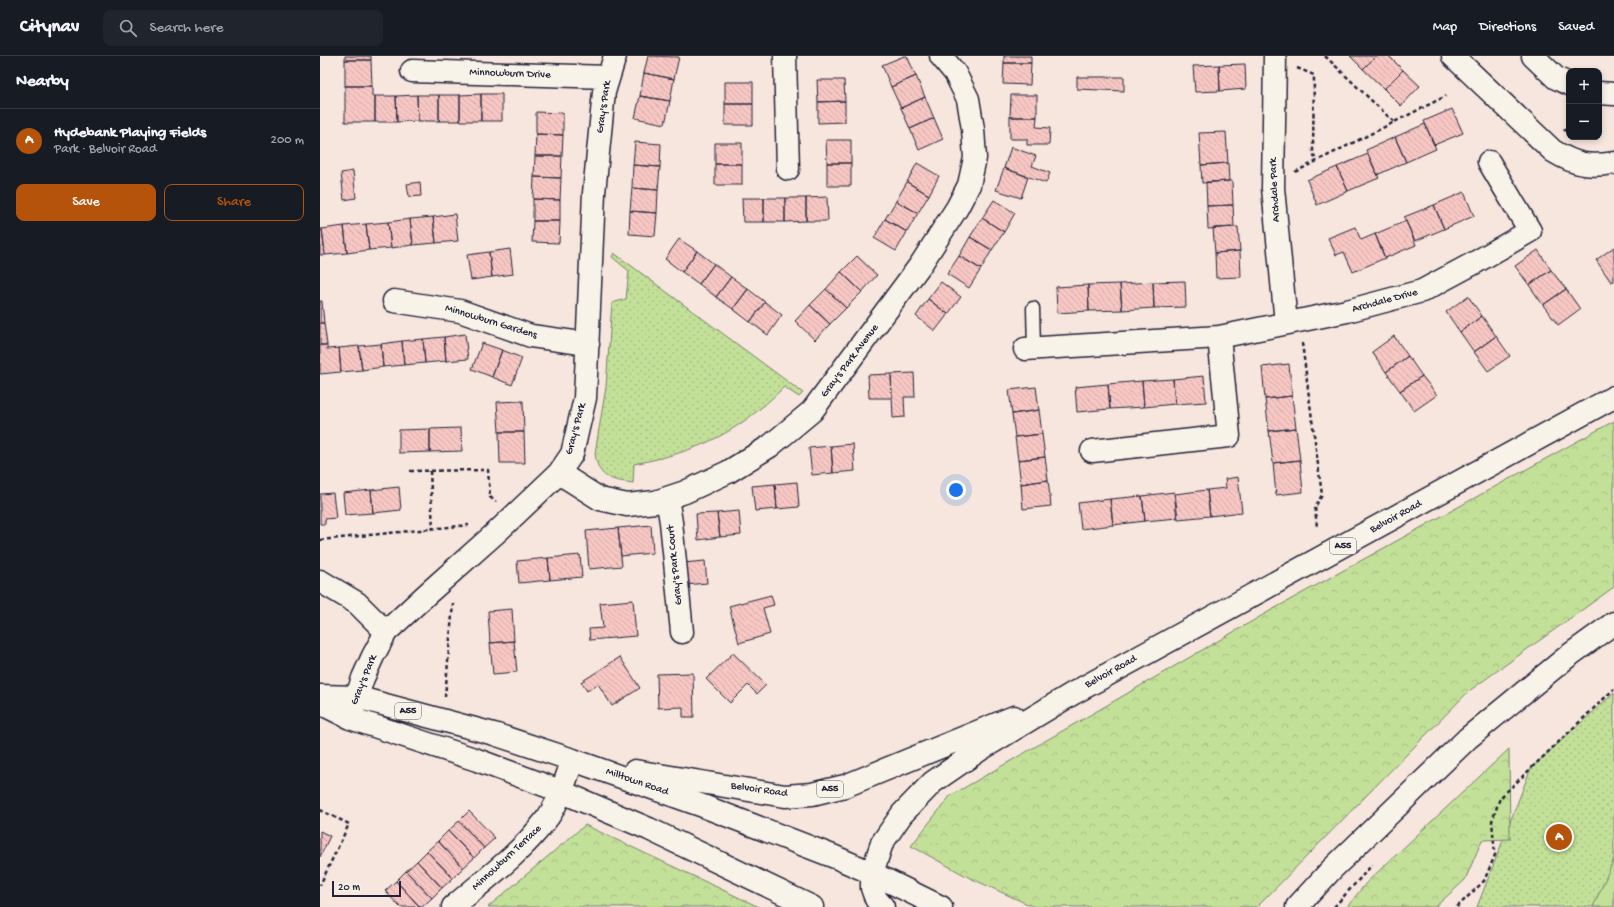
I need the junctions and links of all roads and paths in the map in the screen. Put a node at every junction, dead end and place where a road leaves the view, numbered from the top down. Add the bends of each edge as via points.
1 (615, 56) edge
2 (785, 56) edge
3 (941, 56) edge
4 (1275, 56) edge
5 (1325, 56) edge
6 (1453, 56) edge
7 (1533, 56) edge
8 (1295, 68) dead end
9 (412, 71) dead end
10 (608, 77) junction
11 (1566, 83) edge
12 (1602, 92) edge
13 (1614, 94) edge
14 (1446, 96) dead end
15 (1394, 122) junction
16 (1316, 161) junction
17 (1489, 162) dead end
18 (1614, 163) edge
19 (788, 169) dead end
20 (1274, 183) junction
21 (394, 301) dead end
22 (1033, 308) dead end
23 (1293, 322) junction
24 (1219, 337) junction
25 (588, 344) junction
26 (1030, 349) joint
27 (1614, 397) edge
28 (1092, 451) dead end
29 (410, 471) dead end
30 (430, 471) junction
31 (559, 473) junction
32 (667, 498) junction
33 (506, 524) junction
34 (1317, 528) dead end
35 (433, 529) junction
36 (320, 540) edge
37 (456, 568) junction
38 (320, 581) edge
39 (1614, 623) edge
40 (386, 632) junction
41 (682, 632) dead end
42 (1614, 689) edge
43 (1072, 694) junction
44 (320, 696) edge
45 (356, 697) junction
46 (444, 700) dead end
47 (320, 703) edge
48 (350, 718) junction
49 (573, 760) junction
50 (560, 791) junction
51 (320, 810) edge
52 (872, 873) junction
53 (320, 885) edge
54 (453, 907) edge
55 (812, 907) edge
56 (882, 907) edge
57 (941, 907) edge
58 (1297, 907) edge
59 (1457, 907) edge

1 - 10 main road, Gray's Park
2 - 19 main road
3 - 32 main road, Gray's Park Avenue via 955,73 968,99 973,129 975,158 969,184 957,208 921,264 812,411 770,446 728,472
4 - 20 main road, Archdale Park
5 - 15 path
6 - 18 main road via 1565,159 1596,166
7 - 11 main road via 1556,78
8 - 16 path via 1314,75 1313,152
9 - 10 main road, Minnowburn Drive
10 - 25 main road, Gray's Park via 604,92 594,193
12 - 13 main road
14 - 15 path
15 - 16 path
16 - 20 path
17 - 23 main road, Archdale Drive via 1530,231 1422,291
20 - 23 main road, Archdale Park
21 - 25 main road, Minnowburn Gardens via 460,311 531,336
22 - 26 lane
23 - 24 main road, Archdale Drive
23 - 34 path via 1322,495 1315,507
24 - 26 main road, Archdale Drive
24 - 28 main road via 1229,436
25 - 31 main road, Gray's Park via 585,398 572,454
27 - 43 main road, Belvoir Road / A55
29 - 30 path
30 - 33 path via 488,470 490,497
30 - 35 path
31 - 32 main road, Gray's Park Avenue via 600,499 627,505
31 - 33 main road, Gray's Park
32 - 41 main road, Gray's Park Court
33 - 35 path
33 - 37 main road, Gray's Park
35 - 36 path
37 - 40 main road, Gray's Park
37 - 46 path
38 - 40 main road via 356,603
39 - 58 main road via 1567,657 1468,738 1332,869
40 - 45 main road, Gray's Park
42 - 59 path via 1500,798 1492,821 1496,855 1484,881
43 - 49 main road, Belvoir Road / A55 via 845,786 812,794 785,796
43 - 52 main road, Belvoir Road / A55 via 981,749 933,782 902,814 882,843
44 - 45 main road, Milltown Road / A55
45 - 48 main road, Gray's Park
45 - 49 main road, Milltown Road / A55 via 494,734
47 - 48 main road, A55
48 - 50 main road, A55 via 477,760
49 - 50 main road, Minnowburn Terrace
49 - 52 main road, Milltown Road / A55 via 703,806
50 - 54 main road, Minnowburn Terrace via 546,821 525,844
50 - 55 main road, A55 via 649,829
51 - 53 path via 349,824
52 - 56 main road via 872,888
52 - 57 main road, Milltown Road / A55

